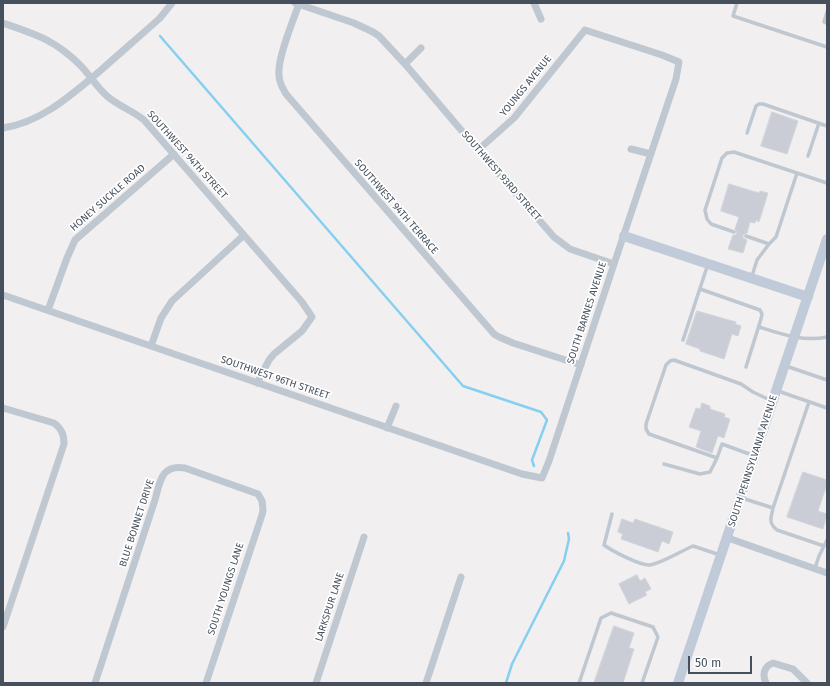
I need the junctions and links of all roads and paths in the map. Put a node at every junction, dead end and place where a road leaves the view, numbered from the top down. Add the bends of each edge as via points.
1 (172, 3) edge
2 (534, 3) edge
3 (737, 3) edge
4 (297, 4) edge
5 (827, 12) edge
6 (541, 19) dead end
7 (3, 23) edge
8 (827, 23) edge
9 (827, 47) edge
10 (421, 48) dead end
11 (678, 62) joint
12 (405, 64) junction
13 (91, 78) junction
14 (819, 123) junction
15 (827, 126) edge
16 (3, 128) edge
17 (748, 133) dead end
18 (631, 148) dead end
19 (478, 150) junction
20 (174, 154) junction
21 (651, 154) junction
22 (808, 156) dead end
23 (797, 173) junction
24 (827, 184) edge
25 (734, 232) dead end
26 (244, 235) junction
27 (624, 236) junction
28 (746, 236) dead end
29 (827, 239) edge
30 (770, 244) junction
31 (708, 263) junction
32 (614, 264) junction
33 (751, 277) junction
34 (700, 289) junction
35 (3, 294) edge
36 (808, 296) junction
37 (48, 310) junction
38 (758, 327) junction
39 (827, 337) edge
40 (794, 338) junction
41 (683, 340) dead end
42 (152, 346) junction
43 (581, 365) junction
44 (785, 365) junction
45 (746, 366) dead end
46 (827, 380) edge
47 (257, 383) junction
48 (777, 391) junction
49 (773, 402) junction
50 (809, 402) junction
51 (396, 406) dead end
52 (3, 408) edge
53 (827, 408) edge
54 (387, 428) junction
55 (755, 456) junction
56 (717, 458) junction
57 (664, 464) dead end
58 (542, 478) joint
59 (741, 497) junction
60 (262, 501) joint
61 (773, 508) junction
62 (612, 514) dead end
63 (364, 537) dead end
64 (728, 538) junction
65 (827, 540) edge
66 (824, 546) junction
67 (721, 556) junction
68 (815, 568) junction
69 (827, 572) edge
70 (461, 577) dead end
71 (3, 627) edge
72 (95, 683) edge
73 (206, 683) edge
74 (316, 683) edge
75 (426, 683) edge
76 (579, 683) edge
77 (642, 683) edge
78 (678, 683) edge
79 (766, 683) edge
80 (807, 683) edge

1 - 13 street via 160,18
2 - 6 street
3 - 9 lane via 733,16
4 - 12 street, SOUTHWEST 93RD STREET via 373,32
4 - 43 street, SOUTHWEST 94TH TERRACE via 279,67 280,82 286,94 494,334 513,343
5 - 8 lane via 824,22
7 - 13 street, SOUTHWEST 94TH STREET via 53,43 81,66
10 - 12 street
11 - 19 street, YOUNGS AVENUE via 584,30 514,118
11 - 21 street, SOUTH BARNES AVENUE via 676,79
12 - 19 street, SOUTHWEST 93RD STREET
13 - 16 street via 47,112
13 - 20 street, SOUTHWEST 94TH STREET via 108,97 144,120
14 - 15 lane
14 - 17 lane via 759,104 756,106
14 - 22 lane
18 - 21 street
19 - 32 street, SOUTHWEST 93RD STREET via 559,241 579,252
20 - 26 street, SOUTHWEST 94TH STREET
20 - 37 street, HONEY SUCKLE ROAD via 75,240
21 - 27 street, SOUTH BARNES AVENUE
23 - 24 lane
23 - 25 lane via 734,152 724,155 705,215 711,224
23 - 30 lane via 776,237
26 - 42 street via 172,301 161,318
26 - 47 street, SOUTHWEST 94TH STREET via 312,317 302,331 268,360
27 - 31 main road
27 - 32 street, SOUTH BARNES AVENUE
28 - 30 lane
29 - 36 main road, SOUTH PENNSYLVANIA AVENUE
30 - 33 lane via 756,260
31 - 33 main road
31 - 34 lane
32 - 43 street, SOUTH BARNES AVENUE
33 - 36 main road
34 - 38 lane via 760,310 762,314
34 - 41 lane
35 - 37 street, SOUTHWEST 96TH STREET
36 - 40 main road, SOUTH PENNSYLVANIA AVENUE
37 - 42 street, SOUTHWEST 96TH STREET
38 - 40 lane
38 - 45 lane
39 - 40 lane
40 - 44 main road, SOUTH PENNSYLVANIA AVENUE
42 - 47 street, SOUTHWEST 96TH STREET
43 - 58 street, SOUTH BARNES AVENUE
44 - 46 lane
44 - 48 main road, SOUTH PENNSYLVANIA AVENUE
47 - 54 street, SOUTHWEST 96TH STREET
48 - 49 main road, SOUTH PENNSYLVANIA AVENUE
48 - 50 lane
49 - 55 main road, SOUTH PENNSYLVANIA AVENUE
49 - 56 lane via 741,384 674,360 670,361 666,365 646,429 649,434
50 - 53 lane
50 - 61 lane
51 - 54 street
52 - 71 street via 54,423 64,434 64,444
54 - 58 street, SOUTHWEST 96TH STREET via 522,474
55 - 56 lane via 722,444
55 - 59 main road, SOUTH PENNSYLVANIA AVENUE
56 - 57 lane via 710,472 700,474
59 - 61 lane
59 - 64 main road, SOUTH PENNSYLVANIA AVENUE
60 - 72 street, BLUE BONNET DRIVE via 259,495 253,492 185,468 173,468 166,472 161,480
60 - 73 street, SOUTH YOUNGS LANE via 262,515
61 - 66 lane via 770,519 772,526 777,530
62 - 67 lane via 604,545 614,553 648,565 693,546
63 - 74 street, LARKSPUR LANE
64 - 67 main road, SOUTH PENNSYLVANIA AVENUE
64 - 68 street
65 - 66 lane
66 - 68 lane
67 - 78 main road, SOUTH PENNSYLVANIA AVENUE
68 - 69 street
70 - 75 street
76 - 77 lane via 601,618 611,613 653,627 658,637
79 - 80 street via 763,678 764,670 773,663 793,669

